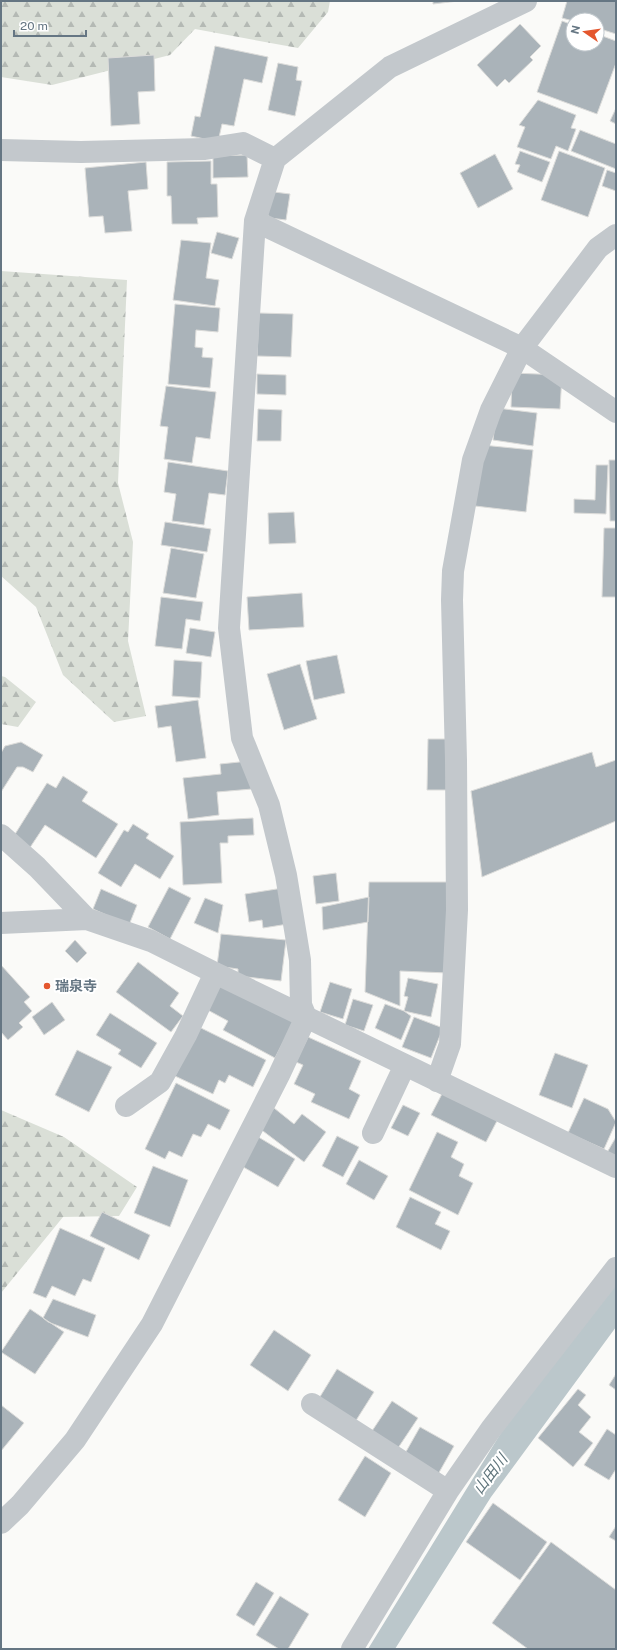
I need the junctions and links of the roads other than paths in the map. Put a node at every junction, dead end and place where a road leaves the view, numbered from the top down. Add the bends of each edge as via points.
1 (526, 1) edge
2 (1, 150) edge
3 (274, 158) junction
4 (255, 221) junction
5 (616, 235) edge
6 (522, 348) junction
7 (616, 412) edge
8 (1, 835) edge
9 (87, 919) junction
10 (1, 923) edge
11 (215, 973) junction
12 (306, 1017) junction
13 (405, 1065) junction
14 (436, 1080) junction
15 (126, 1106) dead end
16 (373, 1133) dead end
17 (616, 1167) edge
18 (616, 1268) edge
19 (312, 1404) dead end
20 (448, 1491) junction
21 (1, 1523) edge
22 (352, 1649) edge

1 - 3 street via 390,67
2 - 3 street via 81,152 205,149 243,143
3 - 4 street
4 - 6 street
4 - 12 street via 229,628 242,738 269,805 286,875 300,960 301,1005
5 - 6 street via 598,248
6 - 7 street
6 - 14 street via 491,410 473,460 454,571 452,600 458,910 450,1044
8 - 9 street via 37,867
9 - 10 street
9 - 11 street via 151,941
11 - 12 street
11 - 15 street via 186,1035 160,1082
12 - 13 street
12 - 21 street via 152,1324 75,1440 20,1505
13 - 14 street
13 - 16 street
14 - 17 street
18 - 20 street via 491,1429
19 - 20 street
20 - 22 street

